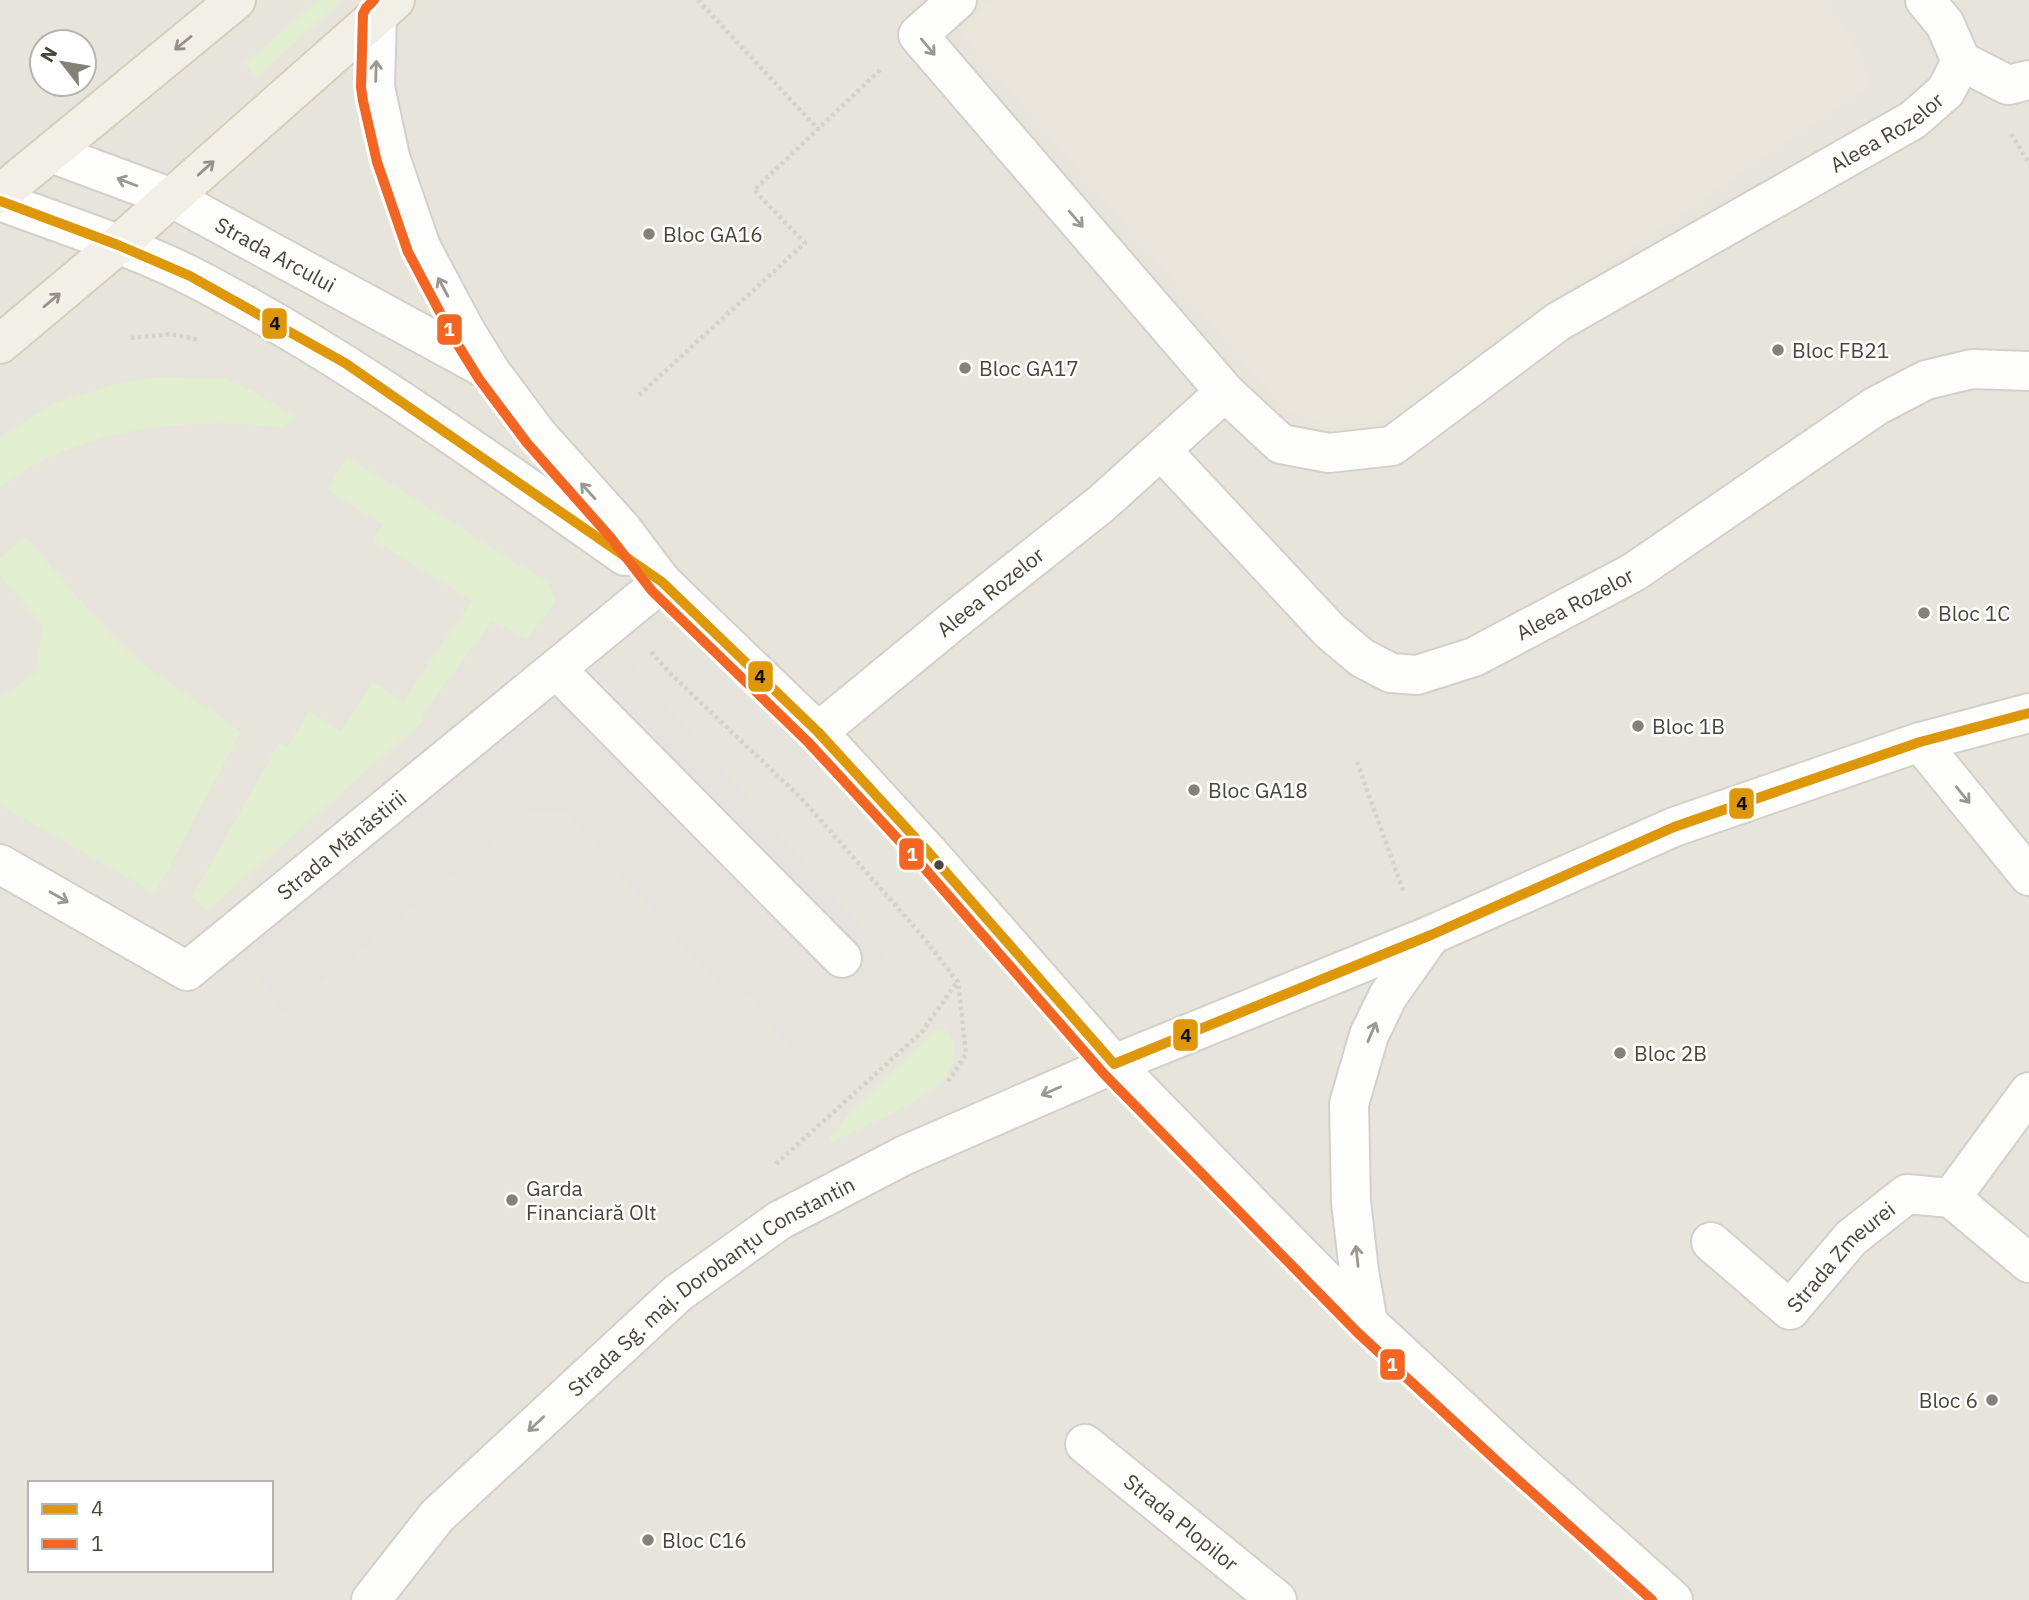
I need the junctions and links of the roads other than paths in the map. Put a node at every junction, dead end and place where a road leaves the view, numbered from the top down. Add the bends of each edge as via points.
1 (236, 0) edge
2 (957, 0) edge
3 (1925, 0) edge
4 (386, 8) edge
5 (1961, 61) junction
6 (2029, 80) edge
7 (51, 153) junction
8 (0, 194) edge
9 (172, 198) junction
10 (0, 201) edge
11 (118, 245) junction
12 (0, 344) edge
13 (2029, 371) edge
14 (491, 372) junction
15 (1225, 392) junction
16 (1161, 450) junction
17 (662, 582) junction
18 (556, 669) junction
19 (2029, 713) edge
20 (818, 732) junction
21 (1920, 742) junction
22 (0, 864) edge
23 (2029, 876) edge
24 (1431, 934) junction
25 (842, 958) dead end
26 (1114, 1064) junction
27 (2029, 1092) edge
28 (1951, 1198) junction
29 (1711, 1242) dead end
30 (2029, 1263) edge
31 (1368, 1323) junction
32 (1086, 1444) dead end
33 (371, 1600) edge
34 (1277, 1600) edge
35 (1674, 1600) edge

1 -> 7 main road
2 -> 15 street via 918,35
3 - 5 street via 1945,24
9 -> 4 main road
14 -> 4 street, Strada Arcului via 421,247 390,157 375,87
5 - 6 street via 2008,85
5 - 15 street, Aleea Rozelor via 1946,91 1913,120 1559,321 1392,446 1329,453 1281,444
7 - 8 main road
9 -> 7 street, Strada Arcului
9 - 11 main road
9 - 14 street, Strada Arcului
10 - 11 street, Strada Arcului
12 -> 11 main road
11 - 17 street, Strada Arcului via 190,276 345,363
13 - 16 street, Aleea Rozelor via 1972,369 1926,380 1876,407 1634,572 1474,657 1417,675 1391,673 1362,658 1330,631
17 -> 14 street, Strada Arcului
15 - 16 street, Aleea Rozelor
16 - 20 street, Aleea Rozelor via 1101,504
17 - 18 street, Strada Mănăstirii
17 - 20 street, Strada Arcului
22 -> 18 street, Strada Mănăstirii via 187,971
18 - 25 street
19 - 21 street
20 - 26 street, Strada Arcului
21 -> 23 street
21 - 24 street via 1674,827
24 - 26 street
31 -> 24 street via 1351,1202 1349,1104 1369,1035 1388,996
26 - 31 street, Strada Arcului
26 -> 33 street, Strada Sg. maj. Dorobanțu Constantin via 905,1155 780,1220 678,1293 437,1516
27 - 28 street
28 - 29 street, Strada Zmeurei via 1907,1194 1852,1238 1790,1310
28 - 30 street
31 - 35 street, Strada Arcului
32 - 34 street, Strada Plopilor

